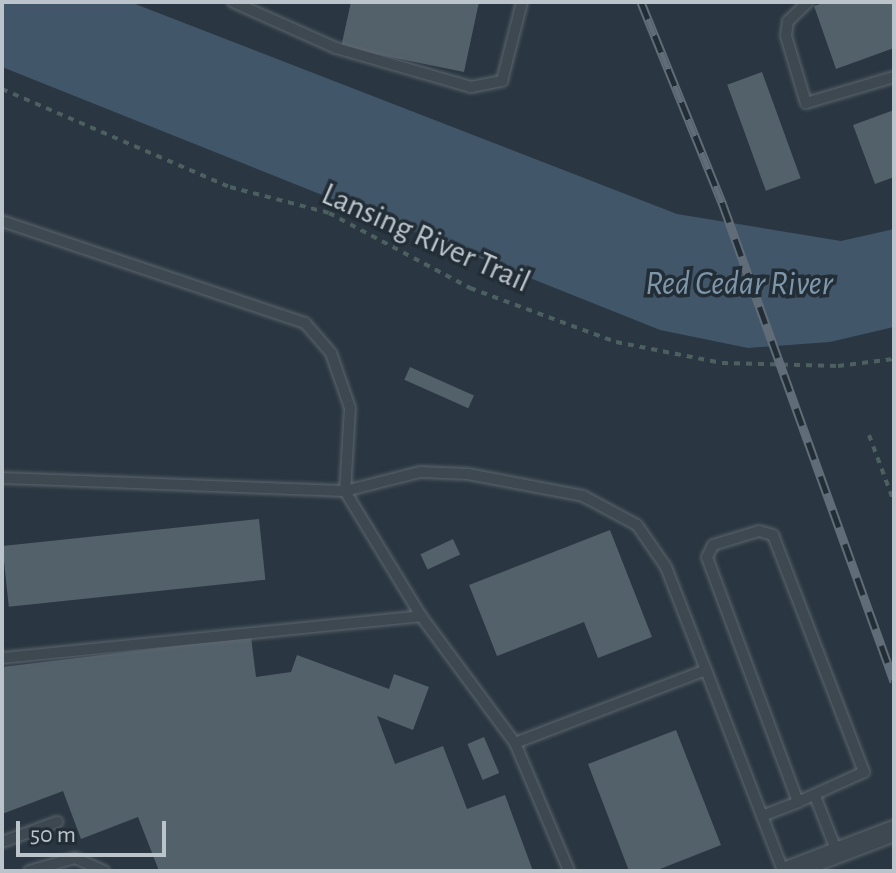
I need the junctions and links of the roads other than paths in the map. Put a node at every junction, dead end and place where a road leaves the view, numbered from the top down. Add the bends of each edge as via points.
1 (233, 2) edge
2 (522, 2) edge
3 (808, 2) edge
4 (894, 77) edge
5 (2, 221) edge
6 (2, 478) edge
7 (345, 491) junction
8 (421, 616) junction
9 (2, 658) edge
10 (706, 670) junction
11 (515, 743) junction
12 (815, 796) junction
13 (798, 802) junction
14 (762, 816) junction
15 (57, 822) dead end
16 (893, 834) edge
17 (2, 842) edge
18 (837, 852) junction
19 (29, 871) edge
20 (104, 871) edge
21 (569, 871) edge
22 (783, 871) edge
23 (789, 871) edge

1 - 2 lane via 336,48 471,87 502,81
3 - 4 lane via 788,21 786,36 806,103
5 - 7 lane via 305,323 331,353 350,408
6 - 7 lane
7 - 8 lane
7 - 10 lane via 420,472 583,496 637,525 666,567
8 - 9 lane
8 - 11 lane
10 - 11 lane
10 - 14 lane
11 - 21 lane
12 - 13 lane
12 - 13 lane via 864,772 773,535 759,531 713,545 707,557
12 - 18 lane
13 - 14 lane
14 - 22 lane
15 - 17 lane
16 - 18 street
18 - 23 street
19 - 20 lane via 75,858

